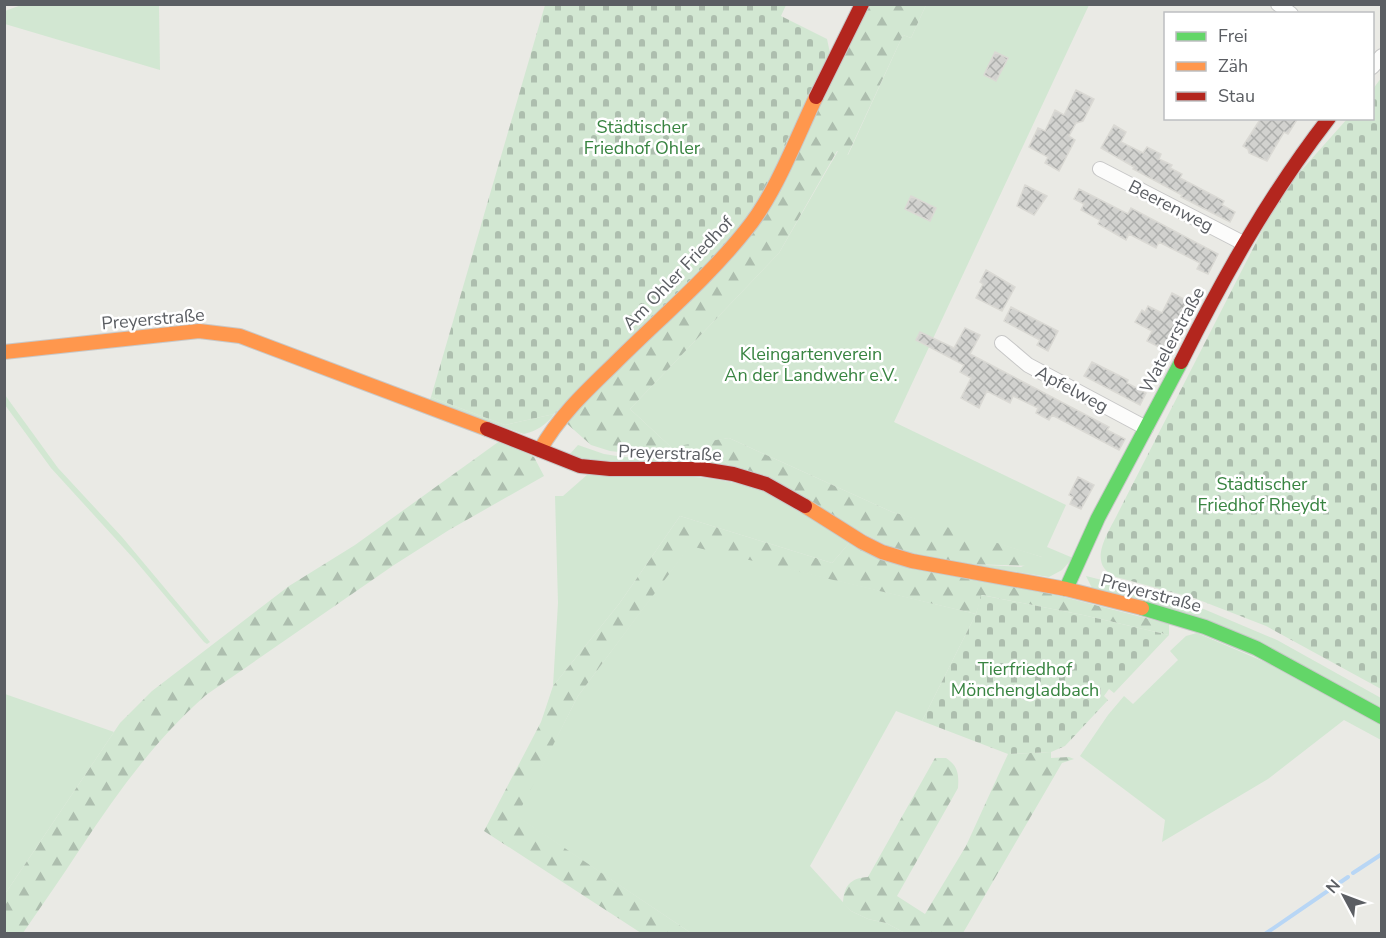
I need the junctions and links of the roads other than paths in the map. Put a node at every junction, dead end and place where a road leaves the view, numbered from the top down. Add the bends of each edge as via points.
1 (862, 4) edge
2 (1327, 120) edge
3 (1100, 169) dead end
4 (1243, 243) junction
5 (1002, 343) dead end
6 (4, 352) edge
7 (1146, 428) junction
8 (540, 450) junction
9 (1066, 589) junction
10 (1382, 717) edge

1 - 8 main road, Am Ohler Friedhof via 768,196 747,229 577,400 552,428
2 - 4 main road, Watelerstraße via 1281,181
3 - 4 street, Beerenweg
4 - 7 main road, Watelerstraße
5 - 7 street, Apfelweg via 1028,366
6 - 8 main road, Preyerstraße via 171,333 240,336
7 - 9 main road, Watelerstraße
8 - 9 main road, Preyerstraße via 595,468 670,468 733,474 787,494 882,552
9 - 10 main road, Preyerstraße via 1205,627 1256,648

